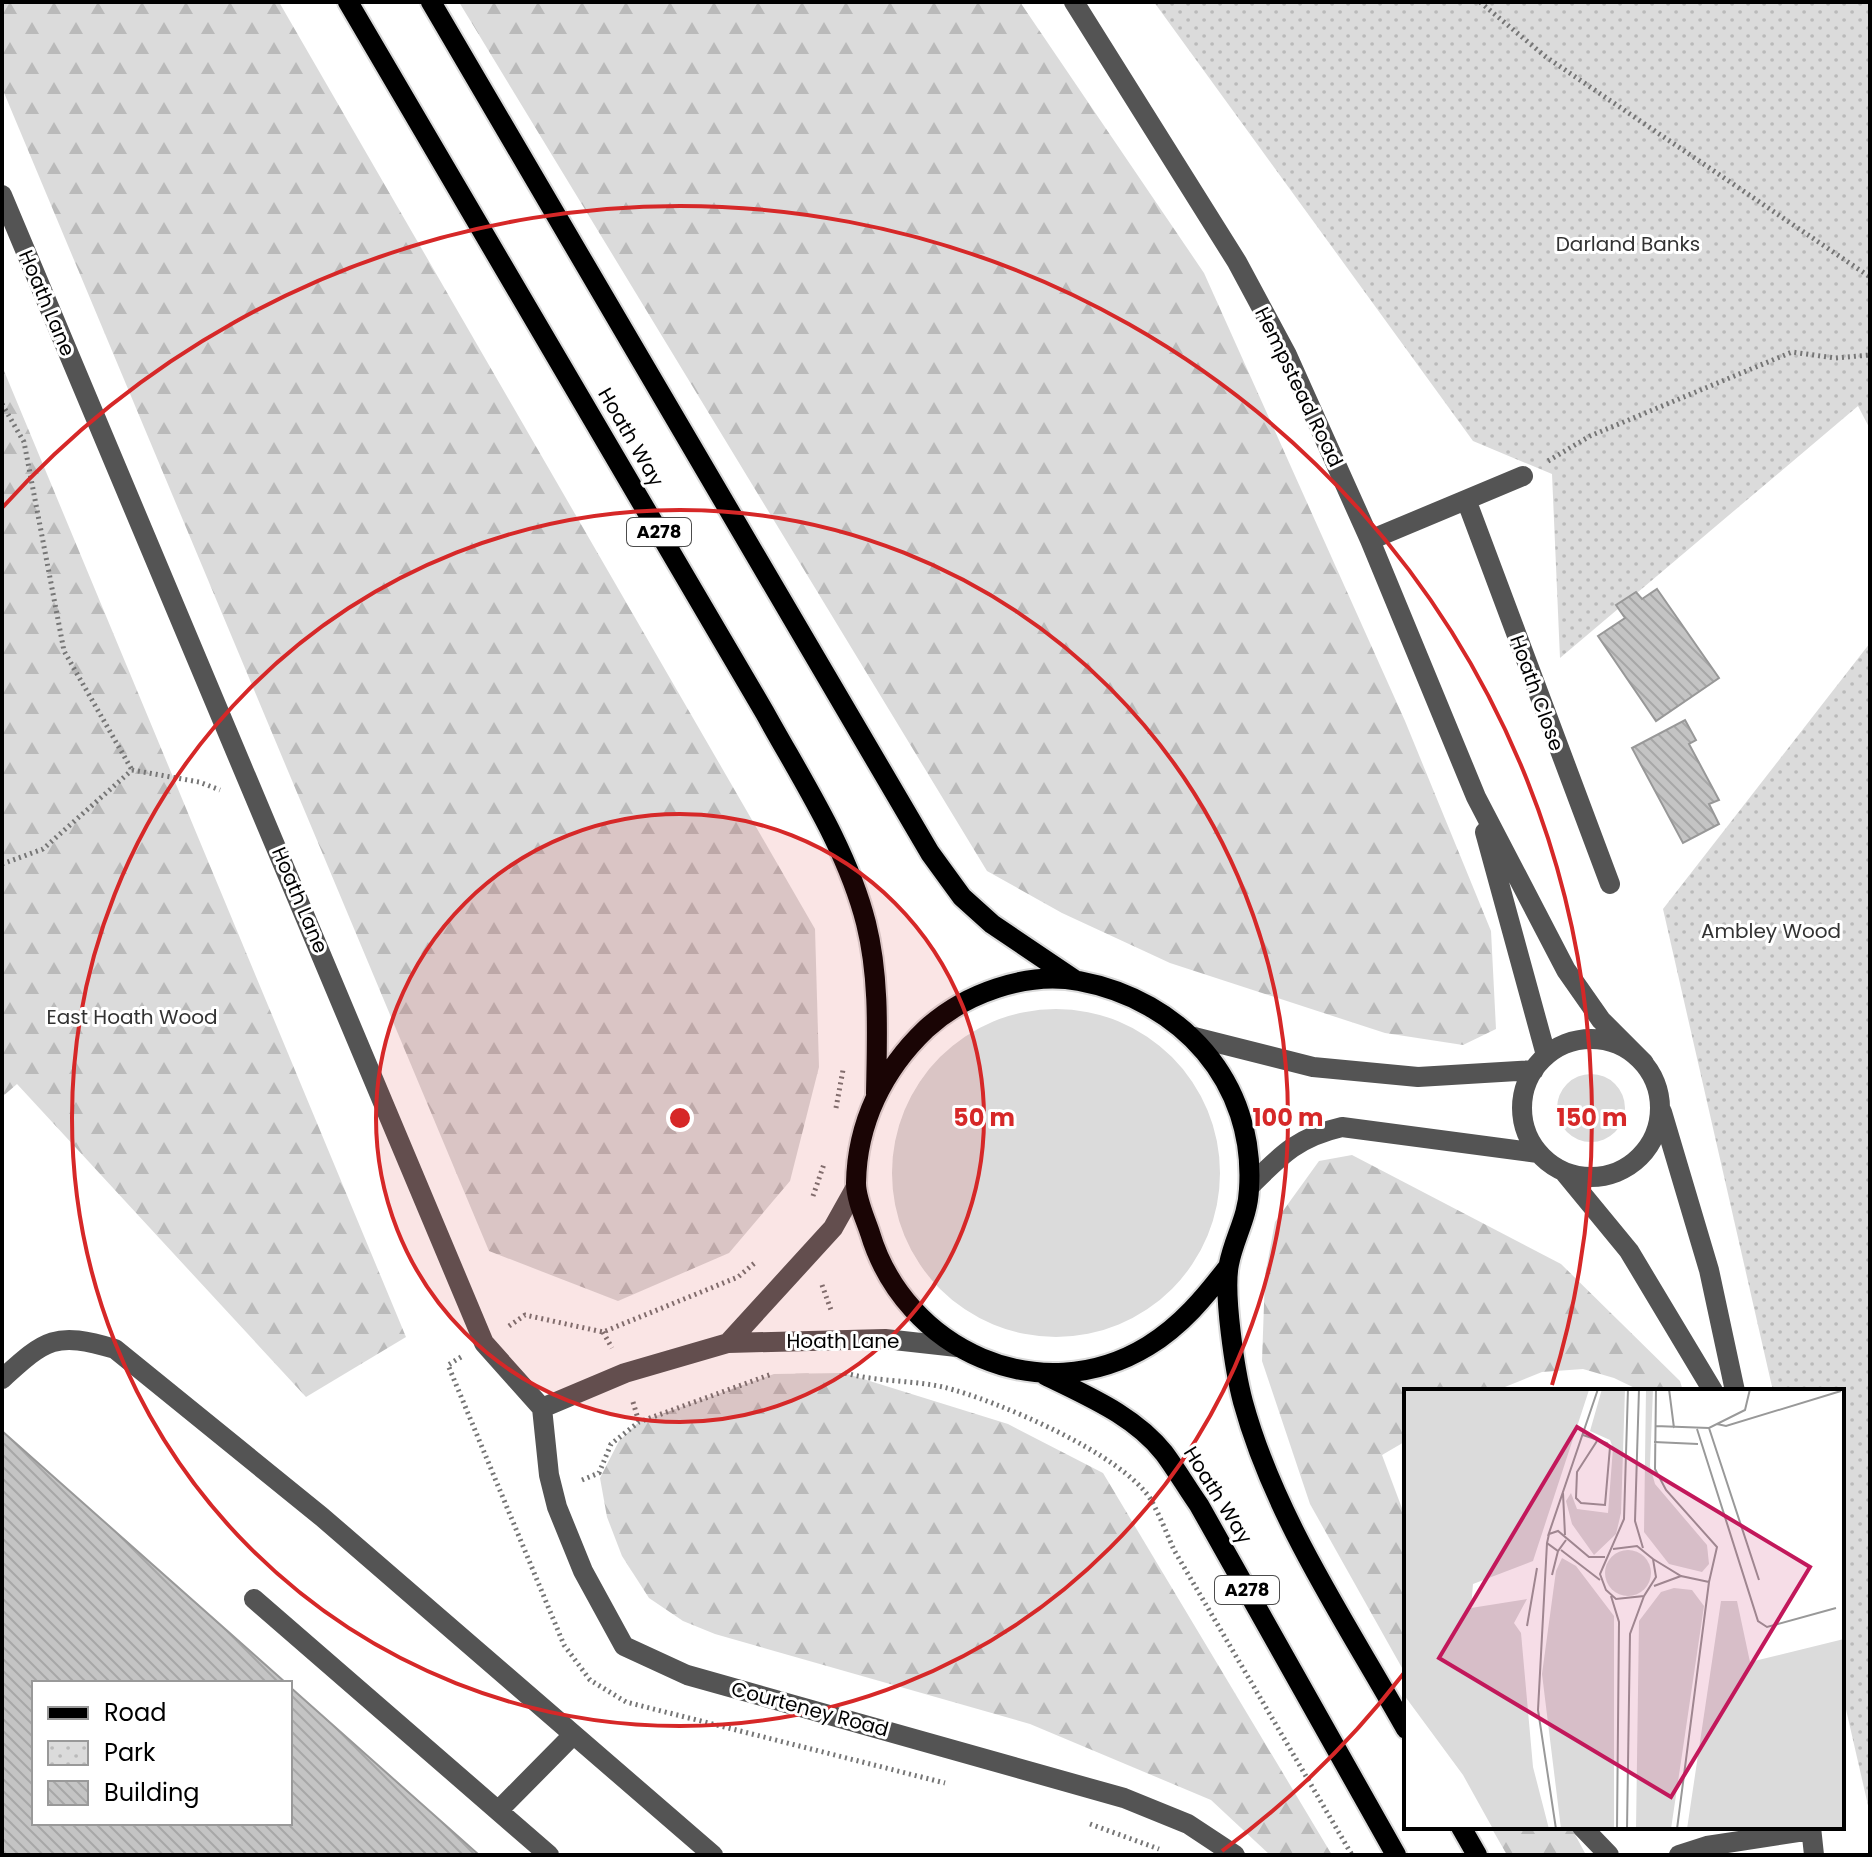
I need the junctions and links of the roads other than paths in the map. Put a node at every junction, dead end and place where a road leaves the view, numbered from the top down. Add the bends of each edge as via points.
1 (348, 2) edge
2 (431, 2) edge
3 (1074, 2) edge
4 (2, 195) edge
5 (1523, 476) road end
6 (1467, 502) junction
7 (1370, 540) junction
8 (1476, 797) junction
9 (1610, 884) dead end
10 (1075, 980) junction
11 (1194, 1037) junction
12 (1540, 1063) junction
13 (1644, 1063) junction
14 (876, 1094) junction
15 (1661, 1108) junction
16 (1538, 1153) junction
17 (1564, 1172) junction
18 (1250, 1186) junction
19 (856, 1187) junction
20 (1228, 1267) junction
21 (728, 1343) junction
22 (957, 1347) junction
23 (1044, 1375) junction
24 (2, 1379) edge
25 (1712, 1389) edge
26 (1735, 1389) edge
27 (542, 1408) junction
28 (254, 1599) dead end
29 (1404, 1725) edge
30 (573, 1735) junction
31 (498, 1811) junction
32 (1462, 1829) edge
33 (1584, 1829) edge
34 (1811, 1829) edge
35 (1705, 1836) edge
36 (549, 1855) edge
37 (713, 1855) edge
38 (1235, 1855) edge
39 (1396, 1855) edge
40 (1477, 1855) edge
41 (1609, 1855) edge
42 (1679, 1855) edge
43 (1814, 1855) edge

1 - 14 main road, Hoath Way / A278 via 826,823 866,923 877,1015
2 - 10 main road via 930,853 962,897 992,924
3 - 7 street, Hempstead Road via 1237,262 1287,355
4 - 27 street, Hoath Lane via 484,1343
5 - 6 street
6 - 7 street
6 - 9 street, Hoath Close
7 - 8 street, Hempstead Road
8 - 12 street, Hempstead Road
8 - 13 street, Hempstead Road via 1566,970 1601,1020
10 - 11 main road via 1126,994
10 - 14 main road via 1035,980 966,1001 937,1019 901,1053
11 - 12 street via 1313,1067 1418,1077
11 - 18 main road via 1236,1105 1247,1145
12 - 13 street via 1573,1041 1591,1039 1619,1045
12 - 16 street via 1523,1094 1525,1128
13 - 15 street via 1656,1082
14 - 19 main road via 862,1138
15 - 17 street via 1651,1143 1636,1161 1591,1178
15 - 26 street via 1709,1270
16 - 17 street
16 - 18 street via 1342,1127 1312,1134 1284,1152
17 - 25 street via 1629,1251
18 - 20 main road
19 - 21 street via 833,1228
19 - 22 main road via 875,1253 895,1288 917,1317
20 - 23 main road via 1196,1308 1148,1346 1100,1367
20 - 29 main road via 1243,1402 1272,1481
21 - 22 street, Hoath Lane via 840,1338
21 - 27 street, Hoath Lane via 625,1373
22 - 23 main road
23 - 39 main road, Hoath Way / A278 via 1110,1408 1163,1452 1199,1505
24 - 30 street via 40,1345 81,1339 115,1349 322,1517
27 - 38 street, Courteney Road via 557,1507 583,1571 624,1646 687,1675 1124,1798 1188,1824
28 - 31 street
30 - 31 street
30 - 37 street
31 - 36 street
32 - 40 main road
33 - 41 street
34 - 35 street
34 - 43 street
35 - 42 street

